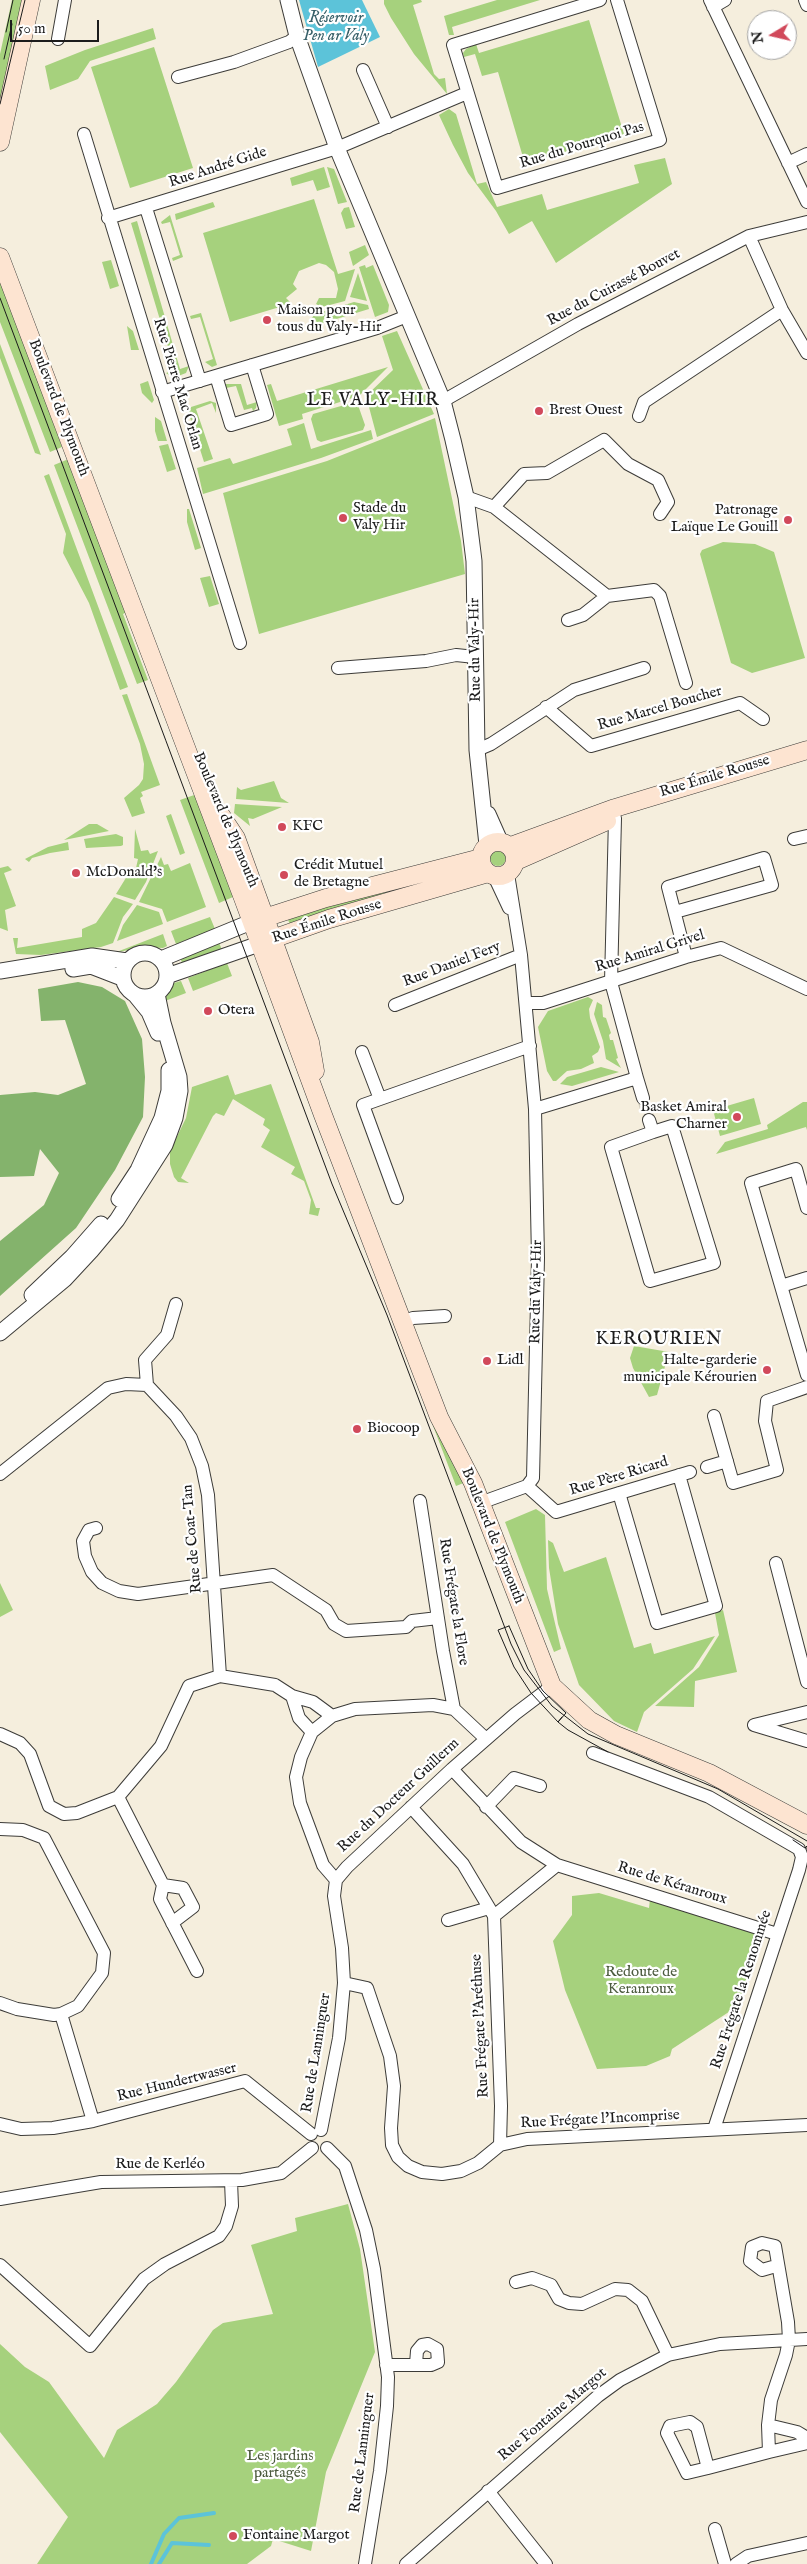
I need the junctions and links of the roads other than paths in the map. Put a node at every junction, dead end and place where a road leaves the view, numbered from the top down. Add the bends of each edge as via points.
1 (31, 0) edge
2 (65, 0) edge
3 (288, 0) edge
4 (600, 0) edge
5 (617, 0) edge
6 (725, 0) edge
7 (804, 0) edge
8 (712, 3) edge
9 (807, 5) edge
10 (297, 36) junction
11 (58, 40) dead end
12 (363, 70) dead end
13 (178, 77) dead end
14 (467, 92) junction
15 (388, 127) junction
16 (84, 134) dead end
17 (0, 142) edge
18 (337, 148) junction
19 (807, 154) edge
20 (788, 163) junction
21 (807, 202) edge
22 (146, 208) junction
23 (108, 218) junction
24 (807, 222) edge
25 (749, 236) junction
26 (0, 257) edge
27 (782, 310) junction
28 (407, 316) junction
29 (807, 353) edge
30 (252, 364) junction
31 (216, 376) junction
32 (200, 381) junction
33 (162, 392) junction
34 (443, 401) junction
35 (639, 416) dead end
36 (466, 497) junction
37 (494, 507) junction
38 (660, 514) dead end
39 (607, 596) junction
40 (568, 620) dead end
41 (240, 643) dead end
42 (475, 657) junction
43 (338, 668) dead end
44 (644, 668) dead end
45 (686, 683) dead end
46 (546, 707) junction
47 (763, 719) dead end
48 (477, 750) junction
49 (807, 750) edge
50 (807, 757) edge
51 (615, 818) junction
52 (807, 836) edge
53 (794, 840) dead end
54 (498, 859) junction
55 (675, 912) junction
56 (258, 920) junction
57 (266, 942) junction
58 (521, 955) junction
59 (686, 957) junction
60 (161, 960) junction
61 (127, 961) junction
62 (0, 971) edge
63 (167, 976) junction
64 (122, 978) junction
65 (0, 980) edge
66 (611, 982) junction
67 (807, 990) edge
68 (136, 996) junction
69 (158, 1001) junction
70 (526, 1003) junction
71 (395, 1005) dead end
72 (530, 1046) junction
73 (362, 1052) dead end
74 (637, 1078) junction
75 (643, 1098) tunnel mouth
76 (380, 1099) junction
77 (535, 1109) junction
78 (169, 1118) junction
79 (651, 1126) joint
80 (397, 1198) dead end
81 (807, 1208) edge
82 (807, 1278) edge
83 (781, 1286) junction
84 (176, 1304) dead end
85 (445, 1316) dead end
86 (0, 1322) edge
87 (402, 1322) junction
88 (0, 1333) edge
89 (807, 1376) edge
90 (146, 1385) junction
91 (807, 1387) edge
92 (714, 1416) dead end
93 (727, 1461) junction
94 (707, 1467) dead end
95 (0, 1474) edge
96 (527, 1486) junction
97 (619, 1493) junction
98 (420, 1501) dead end
99 (480, 1503) junction
100 (96, 1528) dead end
101 (776, 1563) dead end
102 (213, 1582) junction
103 (438, 1618) junction
104 (220, 1676) junction
105 (807, 1682) edge
106 (552, 1686) junction
107 (292, 1696) junction
108 (454, 1709) junction
109 (807, 1712) edge
110 (332, 1716) junction
111 (312, 1732) junction
112 (0, 1734) edge
113 (486, 1739) junction
114 (807, 1741) edge
115 (593, 1753) dead end
116 (452, 1769) junction
117 (540, 1786) dead end
118 (118, 1797) junction
119 (410, 1807) junction
120 (486, 1807) junction
121 (807, 1825) edge
122 (0, 1829) edge
123 (557, 1865) junction
124 (803, 1868) edge
125 (336, 1880) junction
126 (163, 1885) junction
127 (492, 1912) junction
128 (448, 1920) dead end
129 (172, 1923) junction
130 (777, 1934) junction
131 (197, 1971) dead end
132 (344, 1983) junction
133 (0, 2003) edge
134 (61, 2014) junction
135 (93, 2120) junction
136 (0, 2124) edge
137 (807, 2125) edge
138 (714, 2129) junction
139 (316, 2132) junction
140 (500, 2145) junction
141 (312, 2148) junction
142 (327, 2148) junction
143 (231, 2181) junction
144 (0, 2199) edge
145 (0, 2265) edge
146 (776, 2266) dead end
147 (516, 2282) dead end
148 (807, 2338) edge
149 (789, 2340) junction
150 (668, 2355) junction
151 (416, 2364) dead end
152 (386, 2365) junction
153 (768, 2425) junction
154 (807, 2438) edge
155 (807, 2443) edge
156 (769, 2452) junction
157 (708, 2468) dead end
158 (488, 2491) junction
159 (715, 2529) dead end
160 (807, 2543) edge
161 (365, 2564) edge
162 (406, 2564) edge
163 (546, 2564) edge
164 (725, 2564) edge
165 (736, 2564) edge

1 - 17 main road
2 - 11 street
3 - 10 street, Rue du Valy-Hir
4 - 14 street, Rue du Pourquoi Pas via 453,45
5 - 14 street, Rue du Pourquoi Pas via 660,140 497,188
6 - 8 street
7 - 9 street
8 - 20 street
10 - 13 street via 234,62
10 - 18 street, Rue du Valy-Hir
12 - 15 street
14 - 15 street
15 - 18 street
16 - 23 street, Rue Pierre Mac Orlan
18 - 22 street, Rue André Gide
18 - 28 street, Rue du Valy-Hir
19 - 20 street
20 - 21 street
22 - 23 street, Rue André Gide
22 - 32 street, Rue Pierre Mac Orlan
23 - 33 street, Rue Pierre Mac Orlan
24 - 25 street, Rue du Cuirassé Bouvet
25 - 27 street
25 - 34 street, Rue du Cuirassé Bouvet via 578,324
26 - 56 main road, Boulevard de Plymouth via 115,560
27 - 29 street
27 - 35 street via 644,402
28 - 30 street via 377,328
28 - 34 street, Rue du Valy-Hir
30 - 31 street
30 - 31 street via 267,414 231,425
31 - 32 street
32 - 33 street
33 - 41 street, Rue Pierre Mac Orlan
34 - 36 street, Rue du Valy-Hir
36 - 37 street
36 - 42 street, Rue du Valy-Hir via 474,561
37 - 38 street via 524,474 547,473 604,440 628,464 658,480 668,502
37 - 39 street
39 - 40 street via 591,610
39 - 45 street via 654,590 660,596
42 - 43 street via 456,655 426,661
42 - 48 street, Rue du Valy-Hir
44 - 46 street via 574,690
46 - 47 street, Rue Marcel Boucher via 591,746 740,703
46 - 48 street
48 - 54 street, Rue du Valy-Hir via 484,804
49 - 54 main road, Rue Émile Rousse via 614,808
50 - 51 main road, Rue Émile Rousse
51 - 54 main road, Rue Émile Rousse
51 - 66 street
52 - 53 street
54 - 56 main road, Rue Émile Rousse via 326,898
54 - 57 main road, Rue Émile Rousse
54 - 58 street, Rue du Valy-Hir
55 - 55 street via 668,886 764,858 772,885
55 - 59 street
56 - 57 main road, Boulevard de Plymouth
56 - 60 street, Rue Émile Rousse
57 - 63 street, Rue Émile Rousse
57 - 87 main road, Boulevard de Plymouth via 323,1115
58 - 70 street, Rue du Valy-Hir
58 - 71 street, Rue Daniel Fery
59 - 66 street, Rue Amiral Grivel
59 - 67 street, Rue Amiral Grivel via 721,948
60 - 61 street via 148,952
60 - 63 street
61 - 62 street via 92,956
61 - 64 street
63 - 69 street
64 - 65 street via 91,966
64 - 68 street
66 - 70 street, Rue Amiral Grivel via 543,1003
66 - 74 street
68 - 69 street
68 - 78 street via 149,1012 168,1062
69 - 78 street via 179,1077 180,1091
70 - 72 street, Rue du Valy-Hir
72 - 76 street
72 - 77 street, Rue du Valy-Hir
73 - 76 street
74 - 75 street
74 - 77 street
76 - 80 street via 363,1105
77 - 96 street, Rue du Valy-Hir via 538,1258 533,1478
78 - 86 street via 107,1217 72,1257
78 - 88 street via 165,1145 122,1213 65,1279
79 - 79 street via 672,1126 714,1263 650,1281 611,1147
81 - 83 street via 796,1169 751,1183
82 - 83 street
83 - 89 street
84 - 90 street via 168,1335 145,1360
85 - 87 street
87 - 99 main road, Boulevard de Plymouth via 439,1417
90 - 95 street via 126,1384 108,1388
90 - 102 street, Rue de Coat-Tan via 176,1416 191,1438 202,1466 208,1495
91 - 93 street via 768,1401 765,1421 777,1470 733,1483
92 - 93 street
93 - 94 street
96 - 97 street, Rue Père Ricard via 556,1512
96 - 99 street
97 - 97 street, Rue Père Ricard via 685,1474 716,1606 657,1623
98 - 103 street, Rue Frégate la Flore
99 - 106 main road, Boulevard de Plymouth
100 - 102 street via 89,1530 83,1541 92,1572 102,1584 138,1594
101 - 105 street
102 - 103 street via 273,1575 326,1610 334,1624 346,1631 406,1627 412,1621
102 - 104 street, Rue de Coat-Tan
103 - 108 street, Rue Frégate la Flore
104 - 107 street via 275,1685
104 - 118 street via 189,1686 161,1746
106 - 113 street
106 - 121 main road, Boulevard de Plymouth via 589,1720 616,1735 709,1773
107 - 110 street via 312,1702
107 - 111 street via 299,1718
108 - 110 street via 433,1705 386,1706 355,1708
108 - 113 street
109 - 114 street via 754,1725
110 - 111 street
111 - 125 street via 300,1757 296,1777 300,1803 323,1865
112 - 118 street via 20,1744 30,1754 49,1806 64,1814 77,1813
113 - 116 street, Rue du Docteur Guillerm
115 - 124 street via 709,1797 799,1849
116 - 119 street, Rue du Docteur Guillerm
116 - 120 street, Rue de Kéranroux
117 - 120 street via 514,1778
118 - 126 street
119 - 125 street, Rue du Docteur Guillerm
119 - 127 street, Rue Frégate l'Aréthuse via 463,1864
120 - 123 street, Rue de Kéranroux via 521,1842
122 - 134 street via 23,1830 44,1838 104,1953 102,1973 78,2006
123 - 127 street
123 - 130 street, Rue de Kéranroux
124 - 130 street, Rue Frégate la Renommée
125 - 132 street, Rue de Lanninguer via 334,1896
126 - 129 street via 160,1899
126 - 129 street via 183,1888 193,1907
127 - 128 street
127 - 140 street, Rue Frégate l'Aréthuse
129 - 131 street
130 - 138 street, Rue Frégate la Renommée
132 - 139 street, Rue de Lanninguer via 339,2038
132 - 140 street, Rue Frégate l'Incomprise via 368,1988 382,2030 394,2086 391,2128 392,2145 398,2157 422,2172 442,2174 462,2171
133 - 134 street via 17,2009
134 - 135 street
135 - 136 street, Rue Hundertwasser via 53,2128 21,2129
135 - 139 street, Rue Hundertwasser via 245,2081
137 - 138 street, Rue Frégate l'Incomprise
138 - 140 street, Rue Frégate l'Incomprise via 527,2139
139 - 141 street via 309,2143
139 - 142 street via 330,2138
141 - 142 street via 319,2151
141 - 143 street, Rue de Kerléo via 281,2172
142 - 152 street, Rue de Lanninguer via 345,2166 366,2230
143 - 144 street, Rue de Kerléo via 101,2182
143 - 145 street via 232,2206 219,2236 165,2264 144,2279 90,2346
146 - 149 street
147 - 150 street via 532,2278 551,2285 559,2299 582,2304 615,2289 628,2290 642,2301
148 - 149 street, Rue Fontaine Margot
149 - 150 street, Rue Fontaine Margot via 720,2344
149 - 153 street via 771,2400
150 - 158 street, Rue Fontaine Margot via 620,2380 598,2396
151 - 152 street
152 - 161 street, Rue de Lanninguer via 387,2406
153 - 154 street via 797,2432
153 - 156 street
155 - 156 street
156 - 157 street
158 - 162 street, Rue Fontaine Margot
158 - 163 street
159 - 164 street
160 - 165 street via 748,2556

